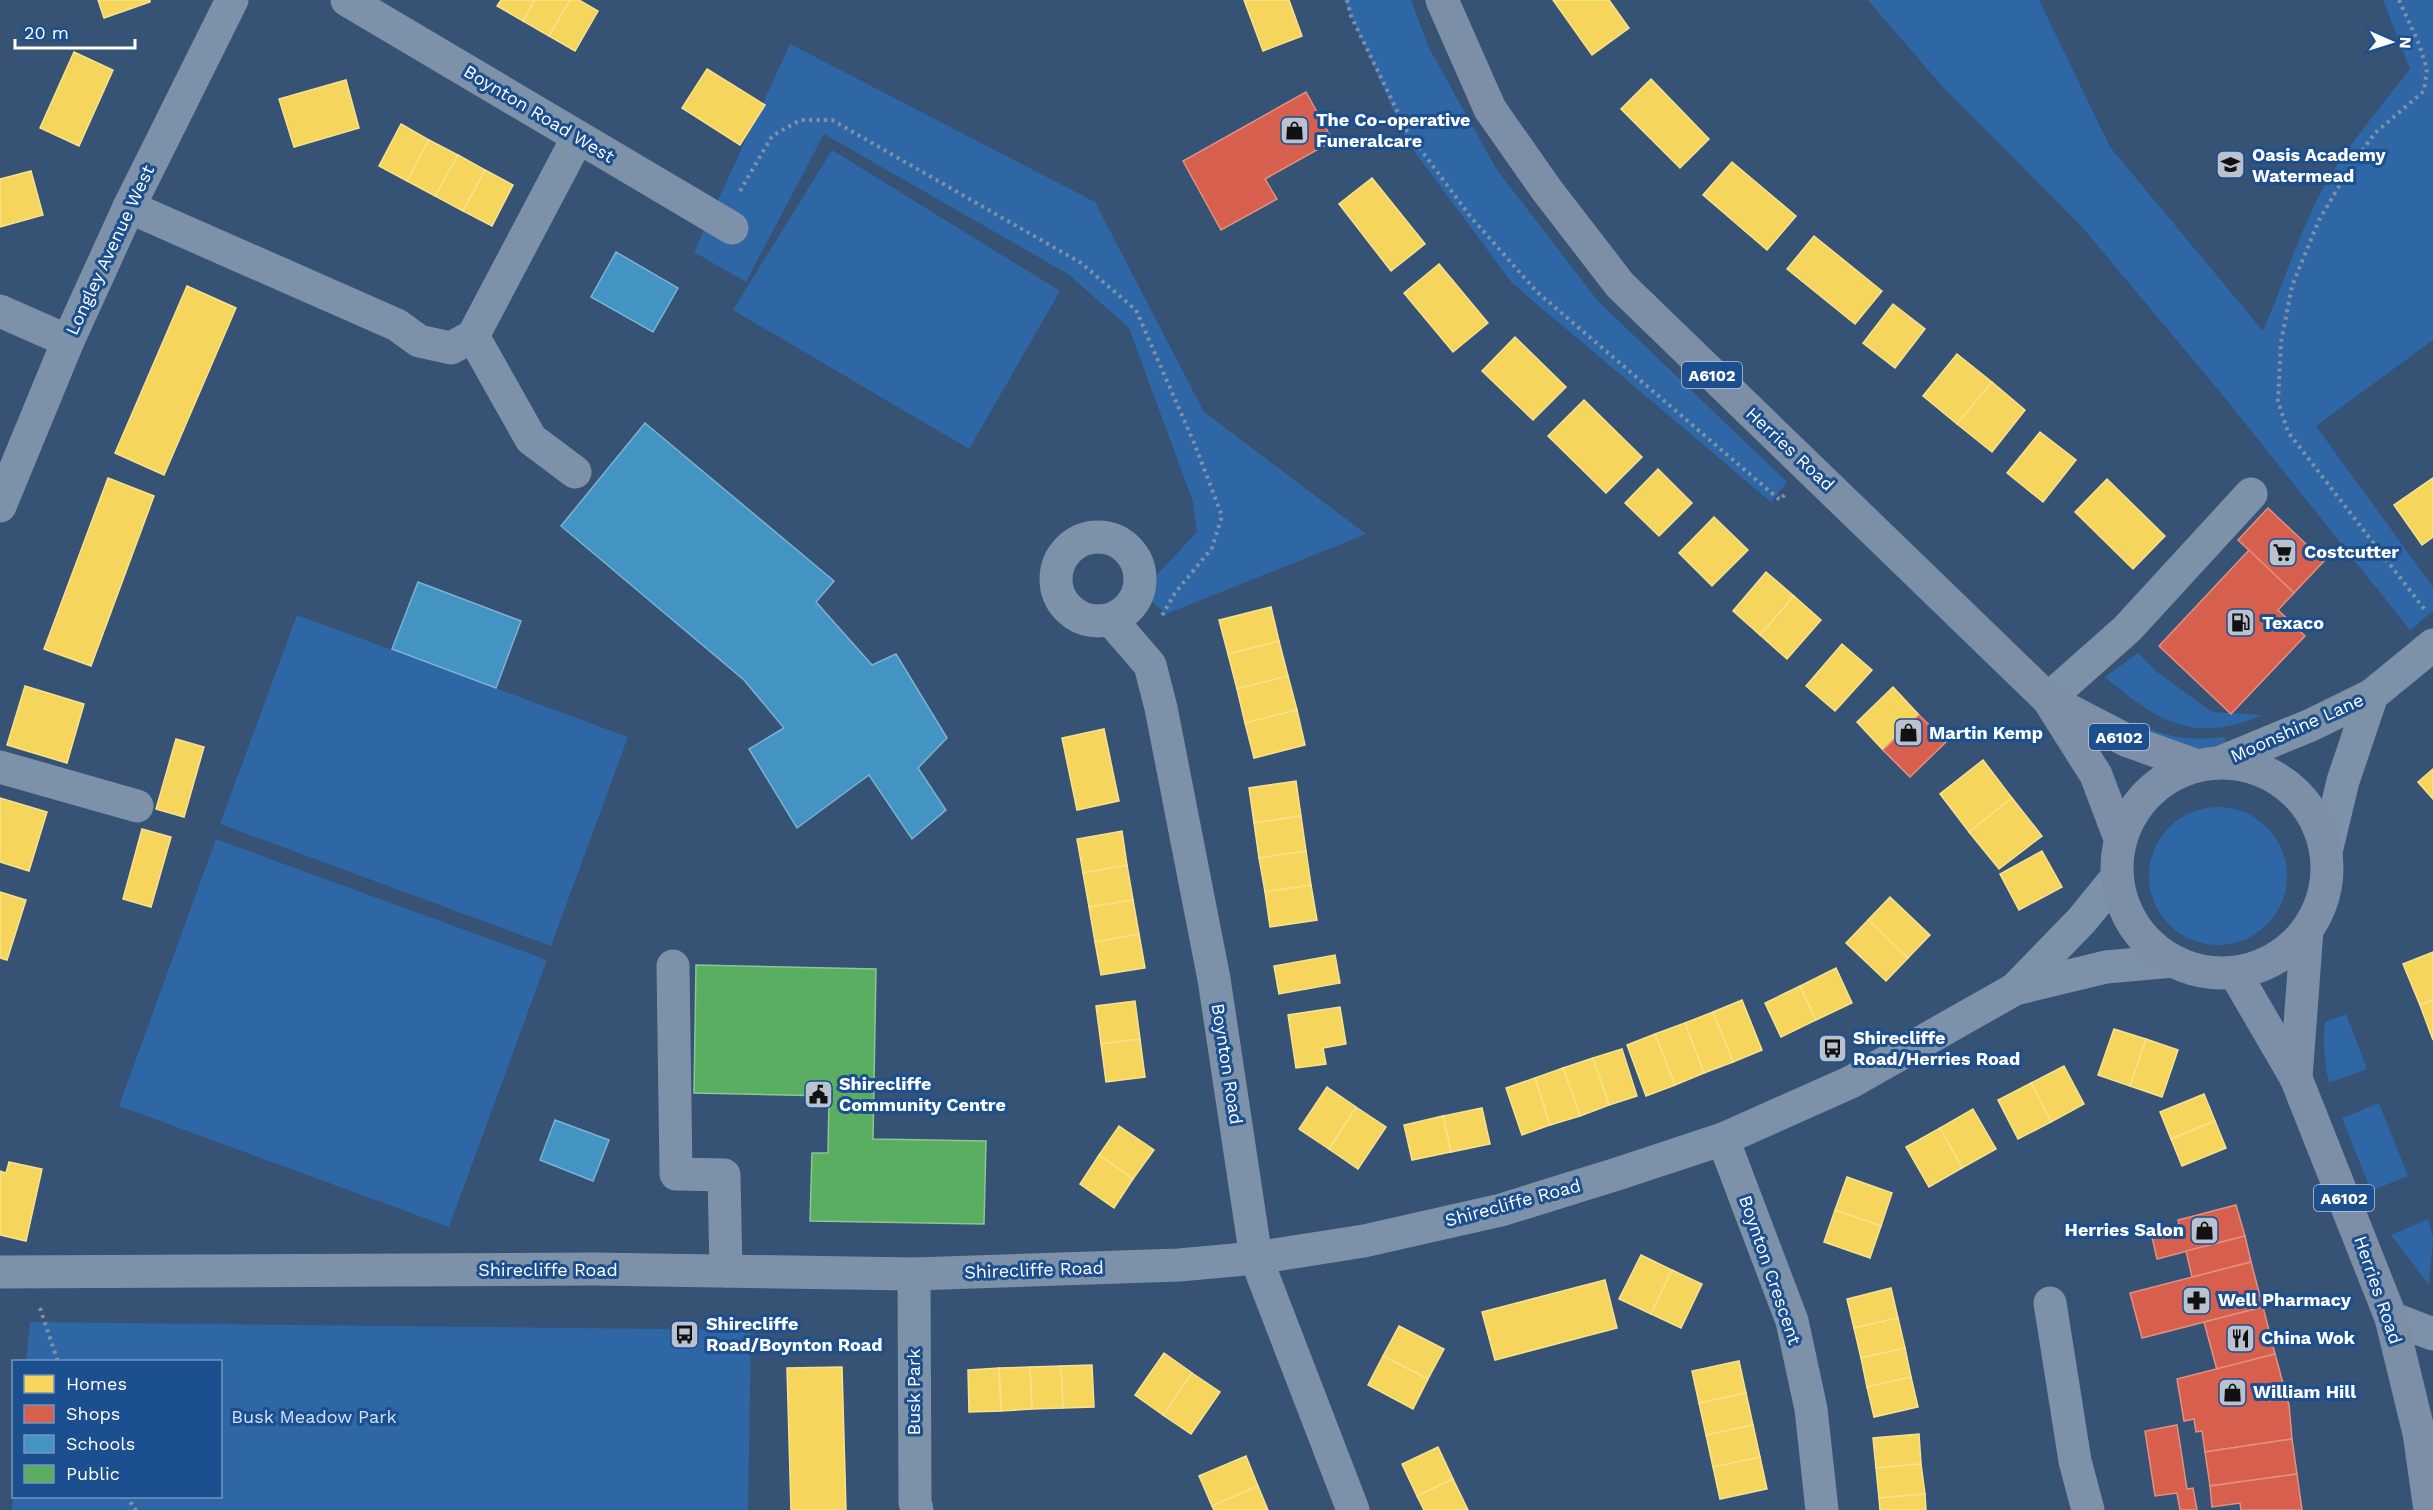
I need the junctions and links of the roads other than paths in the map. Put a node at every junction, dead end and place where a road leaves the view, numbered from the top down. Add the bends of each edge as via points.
1 (232, 0) edge
2 (347, 0) edge
3 (1442, 0) edge
4 (578, 137) junction
5 (129, 207) junction
6 (727, 225) road end
7 (0, 311) edge
8 (473, 336) junction
9 (68, 341) junction
10 (575, 472) dead end
11 (2251, 494) dead end
12 (0, 506) edge
13 (1111, 620) dead end
14 (2433, 645) edge
15 (2372, 695) junction
16 (2048, 699) junction
17 (2208, 763) junction
18 (0, 767) edge
19 (137, 806) dead end
20 (2119, 836) junction
21 (2326, 852) junction
22 (2116, 877) junction
23 (2307, 930) junction
24 (2173, 961) junction
25 (673, 966) dead end
26 (2235, 973) junction
27 (2015, 989) junction
28 (2296, 1078) junction
29 (1723, 1139) junction
30 (1256, 1258) junction
31 (726, 1271) junction
32 (14, 1272) edge
33 (914, 1274) junction
34 (2050, 1303) dead end
35 (2391, 1318) junction
36 (2433, 1334) edge
37 (917, 1510) edge
38 (1353, 1510) edge
39 (1822, 1510) edge
40 (2088, 1510) edge
41 (2430, 1510) edge

1 - 5 street, Longley Avenue West
2 - 4 street, Boynton Road West
3 - 16 main road, Herries Road / A6102 via 1490,108 1620,285
4 - 6 street, Boynton Road West
4 - 8 street
5 - 8 street via 397,326 419,341 451,348
5 - 9 street, Longley Avenue West
7 - 9 street
8 - 10 street via 531,439
9 - 12 street, Longley Avenue West
11 - 16 street via 2127,629
13 - 30 street, Boynton Road via 1150,665 1161,708 1214,979
14 - 15 street, Moonshine Lane
15 - 17 street, Moonshine Lane via 2311,725
15 - 21 street, Moonshine Lane via 2343,781
16 - 17 main road, A6102 via 2128,741
16 - 20 main road, A6102 via 2096,775
17 - 20 main road, A6102 via 2167,777 2143,797
17 - 21 main road, A6102 via 2251,766 2279,778 2302,798 2318,824
18 - 19 street
20 - 22 main road, A6102
21 - 23 main road, A6102 via 2326,880 2320,906
22 - 24 main road, A6102 via 2126,911 2145,941
22 - 27 street, Shirecliffe Road via 2082,920
23 - 26 main road, A6102 via 2287,950 2263,965
23 - 28 main road, A6102
24 - 26 main road, A6102 via 2203,972
24 - 27 street, Shirecliffe Road via 2106,967
25 - 31 street via 676,1174 724,1175
26 - 28 main road, A6102
27 - 29 street, Shirecliffe Road via 1851,1082
28 - 35 main road, Herries Road / A6102
29 - 30 street, Shirecliffe Road via 1501,1210 1364,1241
29 - 39 street, Boynton Crescent via 1792,1321 1811,1409
30 - 33 street, Shirecliffe Road
30 - 38 street, Boynton Road
31 - 32 street, Shirecliffe Road
31 - 33 street, Shirecliffe Road
33 - 37 street, Busk Park
34 - 40 street via 2075,1461
35 - 36 street
35 - 41 main road, Herries Road / A6102 via 2419,1433

